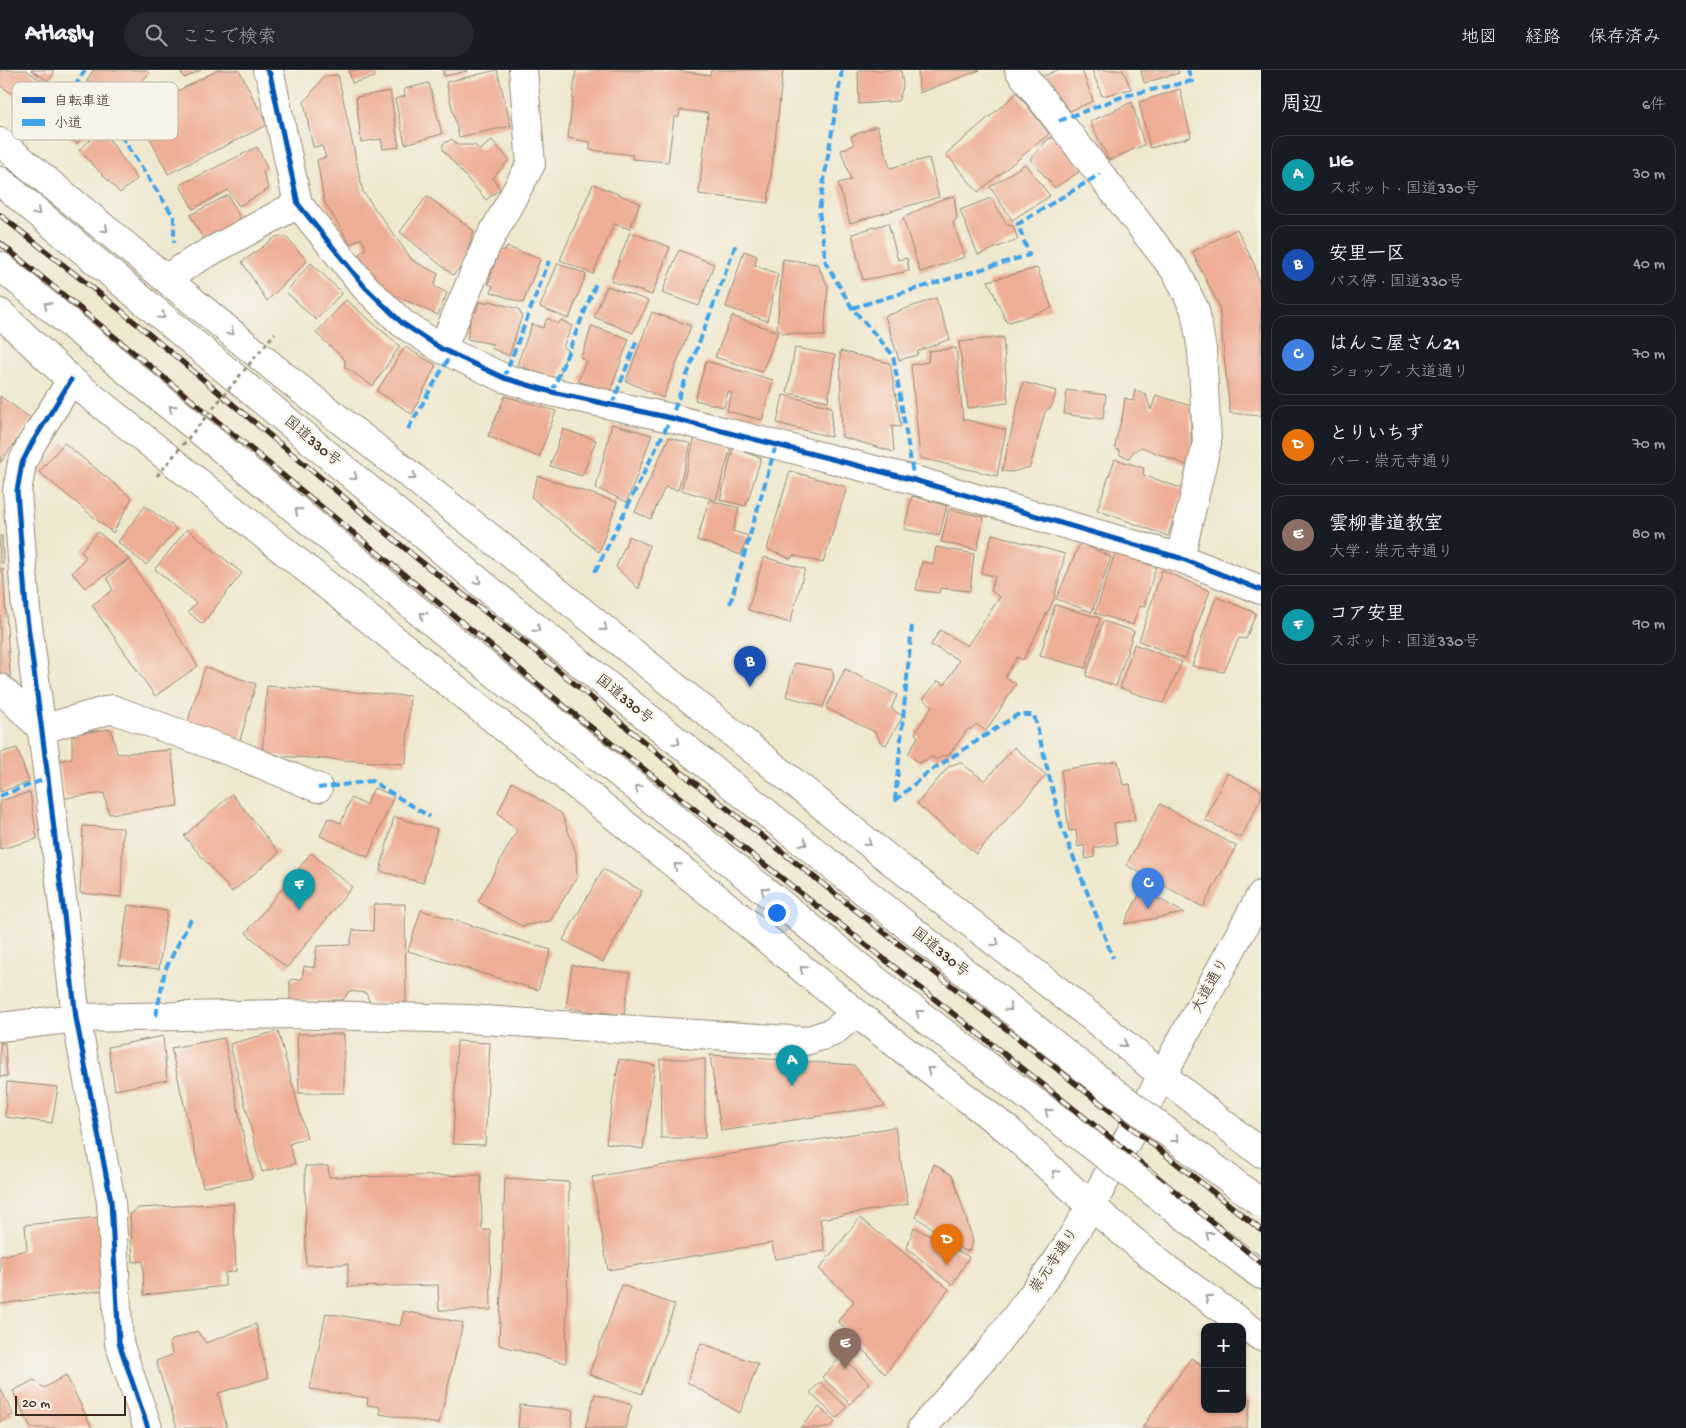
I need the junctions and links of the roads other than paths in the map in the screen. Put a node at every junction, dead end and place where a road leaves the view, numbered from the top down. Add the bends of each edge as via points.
1 (523, 70) edge
2 (1019, 70) edge
3 (272, 71) edge
4 (0, 142) edge
5 (0, 181) edge
6 (298, 204) junction
7 (0, 266) edge
8 (167, 278) junction
9 (0, 313) edge
10 (442, 349) junction
11 (71, 380) junction
12 (1180, 558) junction
13 (1261, 590) edge
14 (0, 688) edge
15 (42, 729) junction
16 (318, 788) dead end
17 (1261, 895) edge
18 (856, 1012) junction
19 (76, 1018) junction
20 (0, 1028) edge
21 (1163, 1076) junction
22 (1261, 1153) edge
23 (1261, 1203) edge
24 (1092, 1206) junction
25 (1261, 1275) edge
26 (1261, 1337) edge
27 (148, 1428) edge
28 (922, 1428) edge

1 - 10 main road via 530,164 486,246
2 - 12 main road via 1177,273 1195,310 1202,350 1207,443
3 - 6 main road
4 -> 8 main road
5 -> 23 main road, 国道330号, bridge via 499,598 1109,1088
6 - 8 main road
6 - 10 main road via 364,288 402,323
25 -> 7 main road, bridge via 893,994 461,646
8 -> 21 main road via 285,377
9 - 11 main road
10 - 12 main road via 504,378 552,392 671,418 914,480
11 - 15 main road via 22,463 17,490 26,610
18 -> 11 main road
12 - 13 main road
14 - 15 main road
15 - 16 main road via 112,709
15 - 19 main road
17 - 21 main road, 大道通り
18 - 19 main road via 833,1032 806,1041 468,1019 284,1014
24 -> 18 main road via 1008,1130
19 - 20 main road
19 - 27 main road via 110,1201 119,1343
21 - 22 main road
21 - 24 main road, 崇元寺通り
26 -> 24 main road via 1167,1269
24 - 28 main road, 崇元寺通り via 1042,1282 990,1351

